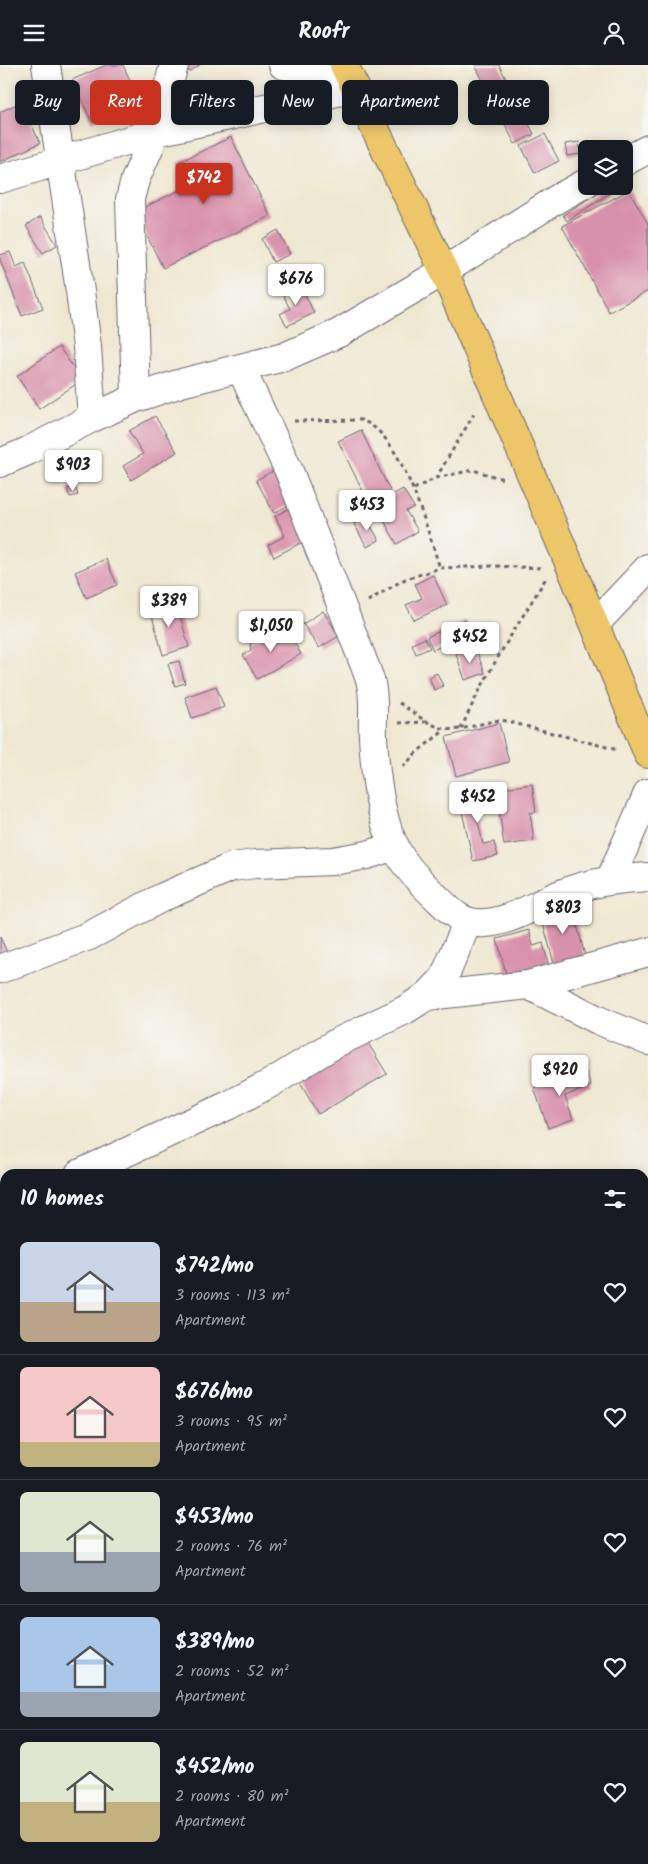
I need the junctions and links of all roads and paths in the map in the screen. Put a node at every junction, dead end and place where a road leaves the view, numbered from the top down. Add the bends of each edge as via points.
1 (46, 65) edge
2 (174, 65) edge
3 (283, 65) edge
4 (350, 76) edge
5 (156, 132) junction
6 (648, 149) edge
7 (633, 157) edge
8 (60, 161) junction
9 (0, 179) edge
10 (578, 187) edge
11 (444, 271) junction
12 (241, 369) junction
13 (493, 383) junction
14 (136, 398) junction
15 (92, 418) junction
16 (268, 422) junction
17 (0, 463) edge
18 (436, 479) junction
19 (414, 489) junction
20 (539, 492) junction
21 (440, 568) junction
22 (648, 568) edge
23 (562, 569) junction
24 (346, 617) junction
25 (595, 624) junction
26 (372, 685) junction
27 (461, 729) junction
28 (445, 730) junction
29 (619, 750) dead end
30 (648, 754) edge
31 (648, 793) edge
32 (381, 802) junction
33 (394, 847) junction
34 (648, 877) edge
35 (610, 880) junction
36 (467, 923) junction
37 (648, 952) edge
38 (0, 969) edge
39 (528, 985) junction
40 (427, 995) junction
41 (648, 1041) edge
42 (90, 1169) edge

1 - 8 street
2 - 5 street
3 - 4 street
4 - 5 street
4 - 11 highway
5 - 8 street
5 - 14 street via 130,199
6 - 7 street
8 - 9 street
8 - 15 street via 86,337
10 - 11 street
11 - 12 street via 339,333 284,357
11 - 13 highway
12 - 14 street
12 - 16 street
13 - 18 path
13 - 20 highway
14 - 15 street
15 - 17 street
16 - 19 path via 361,419 369,422 390,446
16 - 24 street
18 - 19 path
18 - 20 path via 473,470
19 - 21 path
20 - 23 highway
21 - 23 path
21 - 24 path via 403,580
22 - 25 street
23 - 25 highway
23 - 27 path via 493,664
24 - 26 street
25 - 30 highway
26 - 28 path via 426,722
26 - 32 street via 373,739
27 - 28 path
27 - 29 path via 502,720
28 - 32 path via 417,751 398,773
31 - 35 street
32 - 33 street
33 - 36 street via 434,896
33 - 38 street via 333,861 232,867 163,897 90,936
34 - 35 street
35 - 36 street via 562,893 502,921
36 - 40 street via 444,977
37 - 39 street
39 - 40 street
39 - 41 street
40 - 42 street via 229,1105

